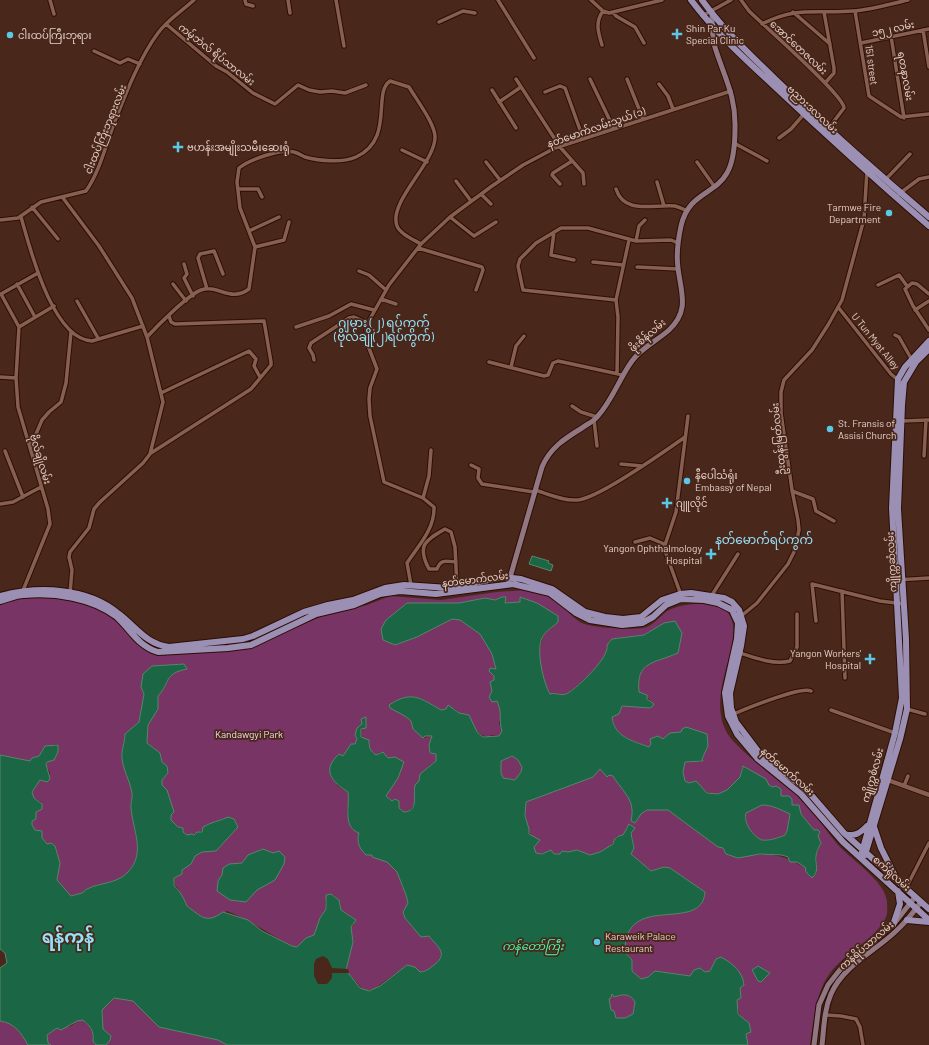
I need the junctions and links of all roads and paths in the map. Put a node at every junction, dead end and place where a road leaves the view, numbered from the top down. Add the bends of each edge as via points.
1 (50, 0) edge
2 (245, 0) edge
3 (288, 0) edge
4 (336, 0) edge
5 (591, 0) edge
6 (662, 0) edge
7 (691, 0) edge
8 (702, 0) edge
9 (731, 0) edge
10 (741, 0) edge
11 (908, 0) edge
12 (192, 1) edge
13 (501, 1) edge
14 (253, 6) dead end
15 (602, 10) junction
16 (855, 11) junction
17 (613, 12) junction
18 (711, 12) junction
19 (793, 12) junction
20 (824, 12) junction
21 (290, 13) dead end
22 (475, 13) dead end
23 (54, 14) dead end
24 (702, 16) junction
25 (439, 22) dead end
26 (166, 24) junction
27 (762, 24) junction
28 (712, 28) junction
29 (929, 28) edge
30 (923, 30) junction
31 (891, 36) junction
32 (723, 37) junction
33 (644, 43) dead end
34 (714, 43) junction
35 (861, 43) junction
36 (830, 44) junction
37 (602, 45) dead end
38 (344, 46) dead end
39 (94, 51) dead end
40 (534, 58) dead end
41 (140, 64) junction
42 (929, 67) edge
43 (516, 79) dead end
44 (590, 79) dead end
45 (626, 79) dead end
46 (825, 83) junction
47 (659, 84) dead end
48 (366, 85) dead end
49 (777, 85) junction
50 (521, 87) junction
51 (492, 90) dead end
52 (731, 91) junction
53 (545, 92) dead end
54 (499, 102) junction
55 (673, 109) junction
56 (804, 114) junction
57 (929, 114) edge
58 (904, 118) junction
59 (643, 119) junction
60 (516, 128) dead end
61 (614, 129) junction
62 (828, 129) junction
63 (583, 138) junction
64 (779, 138) dead end
65 (734, 143) junction
66 (560, 147) junction
67 (402, 150) dead end
68 (910, 154) dead end
69 (572, 161) junction
70 (768, 161) dead end
71 (428, 162) junction
72 (486, 162) dead end
73 (698, 162) dead end
74 (867, 165) junction
75 (867, 172) junction
76 (929, 177) edge
77 (500, 180) junction
78 (885, 180) junction
79 (456, 181) dead end
80 (657, 182) dead end
81 (560, 184) dead end
82 (584, 184) dead end
83 (714, 186) junction
84 (238, 189) junction
85 (616, 189) dead end
86 (481, 194) junction
87 (898, 195) junction
88 (262, 197) dead end
89 (63, 198) junction
90 (471, 201) junction
91 (491, 204) dead end
92 (664, 206) junction
93 (32, 207) junction
94 (687, 211) junction
95 (21, 217) junction
96 (279, 217) dead end
97 (450, 217) junction
98 (929, 217) edge
99 (0, 220) edge
100 (645, 220) dead end
101 (289, 222) dead end
102 (496, 222) dead end
103 (929, 225) edge
104 (249, 231) junction
105 (554, 232) junction
106 (58, 239) dead end
107 (629, 240) junction
108 (636, 241) junction
109 (678, 243) junction
110 (421, 244) junction
111 (255, 247) junction
112 (418, 248) junction
113 (574, 260) dead end
114 (593, 262) dead end
115 (184, 264) dead end
116 (623, 265) junction
117 (637, 267) dead end
118 (678, 268) junction
119 (359, 271) dead end
120 (38, 273) junction
121 (223, 274) dead end
122 (17, 284) junction
123 (173, 284) dead end
124 (878, 284) dead end
125 (907, 286) junction
126 (207, 289) junction
127 (386, 290) junction
128 (476, 290) dead end
129 (929, 294) edge
130 (192, 296) junction
131 (381, 299) junction
132 (616, 300) junction
133 (77, 301) dead end
134 (186, 301) junction
135 (929, 301) edge
136 (396, 304) dead end
137 (54, 306) junction
138 (838, 307) junction
139 (374, 310) junction
140 (915, 310) junction
141 (169, 316) junction
142 (35, 317) junction
143 (368, 323) junction
144 (143, 326) junction
145 (19, 327) junction
146 (296, 327) dead end
147 (929, 330) edge
148 (71, 332) junction
149 (895, 335) dead end
150 (524, 336) dead end
151 (147, 337) junction
152 (98, 338) junction
153 (929, 340) edge
154 (929, 348) edge
155 (314, 360) dead end
156 (912, 360) junction
157 (489, 362) dead end
158 (511, 367) junction
159 (617, 373) junction
160 (623, 375) junction
161 (0, 377) edge
162 (260, 377) junction
163 (16, 378) junction
164 (901, 381) junction
165 (162, 393) junction
166 (572, 406) dead end
167 (688, 416) dead end
168 (596, 418) junction
169 (902, 420) junction
170 (927, 420) edge
171 (685, 437) junction
172 (597, 446) dead end
173 (29, 449) junction
174 (431, 450) dead end
175 (5, 451) dead end
176 (150, 454) junction
177 (924, 456) dead end
178 (621, 464) dead end
179 (472, 465) dead end
180 (642, 466) junction
181 (41, 487) junction
182 (535, 491) junction
183 (792, 491) junction
184 (23, 497) junction
185 (423, 498) junction
186 (0, 504) edge
187 (834, 521) dead end
188 (635, 542) dead end
189 (664, 544) junction
190 (738, 554) dead end
191 (456, 562) junction
192 (929, 578) edge
193 (903, 579) junction
194 (509, 580) junction
195 (896, 580) junction
196 (411, 588) junction
197 (458, 589) junction
198 (842, 591) junction
199 (22, 593) junction
200 (712, 595) junction
201 (70, 596) junction
202 (681, 596) junction
203 (1, 598) edge
204 (897, 604) junction
205 (904, 604) junction
206 (797, 614) dead end
207 (740, 618) junction
208 (816, 621) dead end
209 (740, 653) junction
210 (845, 678) dead end
211 (811, 691) dead end
212 (902, 698) joint
213 (907, 709) junction
214 (831, 710) dead end
215 (925, 714) dead end
216 (730, 715) junction
217 (895, 733) junction
218 (908, 776) dead end
219 (882, 778) junction
220 (888, 780) junction
221 (904, 786) junction
222 (929, 795) edge
223 (870, 826) junction
224 (844, 833) junction
225 (929, 844) edge
226 (863, 855) junction
227 (896, 879) junction
228 (906, 888) junction
229 (898, 891) junction
230 (915, 897) junction
231 (921, 902) junction
232 (910, 903) junction
233 (916, 908) junction
234 (929, 909) edge
235 (907, 920) junction
236 (929, 921) edge
237 (893, 924) junction
238 (865, 948) junction
239 (870, 952) junction
240 (826, 1015) junction
241 (814, 1045) edge
242 (822, 1045) edge
243 (863, 1045) edge

1 - 23 street
2 - 14 street via 246,4
3 - 21 street
4 - 38 street
5 - 15 street
6 - 17 street
7 - 24 main road, ဗညားဒလလမ်း
8 - 18 main road, ဗညားဒလလမ်း
9 - 18 street
10 - 27 street, အောင်တေဇလမ်း
11 - 16 street
12 - 26 street, ငါးထပ်ကြီးဘုရားလမ်း
13 - 40 street
15 - 17 street
15 - 37 street via 597,24
16 - 20 street
16 - 35 street, 151 street
17 - 33 street via 635,27
18 - 24 street
18 - 28 main road, ဖိုးစိန်လမ်း
18 - 49 main road, ဗညားဒလလမ်း
19 - 20 street
19 - 27 street via 779,15
19 - 36 street
20 - 36 street
22 - 25 street via 463,11
24 - 28 main road, ဗညားဒလလမ်း
26 - 41 street, ငါးထပ်ကြီးဘုရားလမ်း via 158,32
26 - 48 street, ကမ့်ဘဲလ် ရိပ်သာလမ်း via 216,66 253,93 275,104 298,85 320,92 345,93
27 - 46 street, အောင်တေဇလမ်း
28 - 32 main road, ဗညားဒလလမ်း
28 - 34 main road, ဖိုးစိန်လမ်း
29 - 30 street, ၁၅၂ လမ်း
30 - 31 street, ၁၅၂ လမ်း
30 - 42 street
31 - 35 street, ၁၅၂ လမ်း
31 - 58 street, ရတနာလမ်း
32 - 34 main road
32 - 49 main road, ဗညားဒလလမ်း
34 - 52 main road, ဖိုးစိန်လမ်း
35 - 58 street, 151 street via 869,96
36 - 46 street via 834,71
39 - 41 street via 120,63 128,59
41 - 89 street, ငါးထပ်ကြီးဘုရားလမ်း via 89,186 82,193
43 - 50 street
44 - 61 street
45 - 59 street
46 - 62 street, အောင်တေဇလမ်း via 845,106
47 - 55 street
49 - 56 main road, ဗညားဒလလမ်း
49 - 62 main road, ဗညားဒလလမ်း
50 - 54 street
50 - 66 street
51 - 54 street
52 - 55 street, နတ်မောက်လမ်းသွယ် (၁)
52 - 65 main road, ဖိုးစိန်လမ်း
53 - 63 street via 560,86 565,88
54 - 60 street
55 - 59 street, နတ်မောက်လမ်းသွယ် (၁)
56 - 64 street
56 - 75 main road, ဗညားဒလလမ်း
57 - 58 street
59 - 61 street, နတ်မောက်လမ်းသွယ် (၁)
61 - 63 street, နတ်မောက်လမ်းသွယ် (၁)
62 - 74 main road, ဗညားဒလလမ်း
63 - 66 street, နတ်မောက်လမ်းသွယ် (၁)
65 - 70 street
65 - 83 main road, ဖိုးစိန်လမ်း via 728,173
66 - 69 street
66 - 77 street, နတ်မောက်လမ်းသွယ် (၁) via 523,165
67 - 71 street
68 - 78 street
69 - 81 street via 552,173
69 - 82 street via 583,172
71 - 84 street via 436,138 433,128 409,87 390,81 382,89 382,110 377,137 366,151 349,159 320,160 285,151 248,161 239,168
71 - 110 street via 404,195 396,219 396,226 400,231
72 - 77 street
73 - 83 street
74 - 75 street, ဦးထွန်းမြတ်လမ်း
74 - 78 main road, ဗညားဒလလမ်း
75 - 87 main road, ဗညားဒလလမ်း
75 - 138 street, ဦးထွန်းမြတ်လမ်း via 864,219 846,288
76 - 87 street via 919,179
77 - 86 street, နတ်မောက်လမ်းသွယ် (၁)
78 - 87 main road, ဗညားဒလလမ်း
79 - 90 street
80 - 92 street
83 - 94 main road, ဖိုးစိန်လမ်း via 699,196
84 - 88 street via 258,189
84 - 104 street via 240,208
85 - 92 street via 618,196 641,208
86 - 90 street, နတ်မောက်လမ်းသွယ် (၁)
86 - 91 street
87 - 98 main road, ဗညားဒလလမ်း
87 - 103 main road, ဗညားဒလလမ်း
89 - 93 street, ငါးထပ်ကြီးဘုရားလမ်း via 51,199
89 - 144 street via 119,275
90 - 97 street, နတ်မောက်လမ်းသွယ် (၁)
92 - 94 street
93 - 95 street, ငါးထပ်ကြီးဘုရားလမ်း
93 - 106 street
94 - 109 main road, ဖိုးစိန်လမ်း via 681,224
95 - 99 street
95 - 120 street
96 - 104 street
97 - 102 street via 474,236
97 - 110 street, နတ်မောက်လမ်းသွယ် (၁)
100 - 108 street via 639,226
101 - 111 street via 284,240
104 - 111 street
105 - 107 street via 561,228 588,228
105 - 113 street via 551,255
105 - 132 street via 536,243 520,259 518,266 522,289
107 - 108 street
107 - 116 street
108 - 109 street via 671,240
109 - 118 main road, ဖိုးစိန်လမ်း
110 - 112 street, နတ်မောက်လမ်းသွယ် (၁)
111 - 126 street via 249,289 236,295
112 - 127 street, နတ်မောက်လမ်းသွယ် (၁)
112 - 128 street via 482,267
114 - 116 street
115 - 130 street via 187,273 184,278
116 - 132 street
117 - 118 street
118 - 160 main road, ဖိုးစိန်လမ်း via 683,295 678,318 668,331 632,360
119 - 127 street via 369,275
120 - 122 street
120 - 137 street
121 - 126 street via 214,251 200,254 198,258
122 - 142 street
122 - 145 street via 1,294
123 - 134 street
124 - 125 street via 899,274
125 - 129 street via 917,284
125 - 140 street via 906,294
126 - 130 street via 200,290
127 - 131 street, နတ်မောက်လမ်းသွယ် (၁)
130 - 134 street
131 - 136 street
131 - 139 street, နတ်မောက်လမ်းသွယ် (၁)
132 - 159 street
133 - 152 street
134 - 141 street
135 - 140 street
137 - 142 street
137 - 148 street
138 - 164 street, U Tun Myat Alley
138 - 183 street, ဦးထွန်းမြတ်လမ်း via 812,350 782,385 781,413
139 - 143 street, နတ်မောက်လမ်းသွယ် (၁)
139 - 146 street via 351,304 328,316
140 - 147 street
141 - 151 street
141 - 162 street via 175,324 264,321 271,362
142 - 145 street
143 - 155 street via 354,317 349,318 312,343 309,348
143 - 185 street, နတ်မောက်လမ်းသွယ် (၁) via 367,343 377,369 370,393 370,416 384,482
144 - 151 street
144 - 152 street
145 - 163 street, ဗိုလ်ချိုလမ်း
148 - 152 street via 86,341
148 - 173 street via 66,383 61,402 42,420
149 - 156 street via 899,337
150 - 158 street via 516,346
151 - 165 street
153 - 156 main road
154 - 164 main road, ကျိုက္ကဆံလမ်း
156 - 164 main road
157 - 158 street
158 - 159 street via 544,376 548,374 553,363 558,361
159 - 160 street
160 - 168 main road, ဖိုးစိန်လမ်း
161 - 163 street
162 - 165 street via 255,367 256,359 249,351
162 - 176 street via 251,389
163 - 173 street, ဗိုလ်ချိုလမ်း via 18,407
164 - 169 main road, ကျိုက္ကဆံလမ်း
164 - 195 main road, ကျိုက္ကဆံလမ်း via 892,508
165 - 176 street via 163,409
166 - 168 street
167 - 171 street
168 - 172 street
168 - 182 main road, ဖိုးစိန်လမ်း via 553,448 542,467
169 - 170 street
169 - 193 main road, ကျိုက္ကဆံလမ်း via 898,509
170 - 177 street
171 - 180 street
171 - 189 street via 676,512
173 - 181 street, ဗိုလ်ချိုလမ်း
174 - 185 street via 429,476
175 - 184 street
176 - 201 street via 94,509 89,528 69,557 72,570
178 - 180 street
179 - 182 street via 479,469 478,478 482,484
180 - 182 street via 578,500
181 - 184 street
181 - 199 street, ဗိုလ်ချိုလမ်း via 50,524
182 - 194 main road, ဖိုးစိန်လမ်း
183 - 187 street via 813,499 816,510
183 - 207 street, ဦးထွန်းမြတ်လမ်း via 799,530 794,552 788,564 758,603
184 - 186 street
185 - 196 street via 434,507 434,517 432,526 407,563
188 - 189 street via 650,538
189 - 202 street
190 - 200 street
191 - 191 street via 443,561 437,569 429,569 422,557 422,548 426,542 445,529 454,535
191 - 197 street
192 - 193 street
193 - 195 street
193 - 205 main road, ကျိုက္ကဆံလမ်း
194 - 197 main road, နတ်မောက်လမ်း
194 - 202 main road, နတ်မောက်လမ်း via 543,588 566,597 585,612 623,620 641,617 662,600
195 - 204 main road, ကျိုက္ကဆံလမ်း
196 - 197 main road, နတ်မောက်လမ်း
196 - 201 main road, နတ်မောက်လမ်း via 386,588 353,600 321,606 283,626 243,639 186,646 163,646 145,638 104,602
198 - 204 street
198 - 208 street via 812,584
198 - 210 street
199 - 201 main road, နတ်မောက်လမ်း via 46,590
199 - 203 main road, နတ်မောက်လမ်း
200 - 202 main road, နတ်မောက်လမ်း
200 - 207 main road, နတ်မောက်လမ်း via 732,602
202 - 207 main road, နတ်မောက်လမ်း via 718,603 732,610
204 - 205 street
204 - 212 main road, ကျိုက္ကဆံလမ်း
205 - 213 main road, ကျိုက္ကဆံလမ်း
206 - 209 street via 797,648 790,661 757,659
207 - 209 main road, နတ်မောက်လမ်း via 744,631
207 - 216 main road, နတ်မောက်လမ်း via 725,693
209 - 216 main road, နတ်မောက်လမ်း via 730,693
211 - 216 street via 805,689 784,695
212 - 217 main road, ကျိုက္ကစံလမ်း
213 - 215 street
213 - 220 main road, ကျိုက္ကဆံလမ်း
214 - 217 street
216 - 224 main road, နတ်မောက်လမ်း via 761,755 806,789
216 - 226 main road, နတ်မောက်လမ်း via 734,730 752,754 801,794 843,842
217 - 219 main road, ကျိုက္ကစံလမ်း
218 - 221 street
219 - 220 street
219 - 223 main road, ကျိုက္ကစံလမ်း
220 - 221 street
220 - 223 main road, ကျိုက္ကစံလမ်း
221 - 222 street
223 - 224 main road via 852,836
223 - 226 main road, ကျိုက္ကစံလမ်း
223 - 227 main road
224 - 226 main road, နတ်မောက်လမ်း
225 - 228 street
226 - 227 main road, စက်ရုံလမ်း
226 - 229 main road, စက်ရုံလမ်း
227 - 228 main road, စက်ရုံလမ်း
228 - 230 main road, စက်ရုံလမ်း
229 - 232 main road, စက်ရုံလမ်း
229 - 237 main road via 900,904
230 - 231 main road, စက်ရုံလမ်း
230 - 232 main road
231 - 233 main road, ကန်ရိပ်သာလမ်း
231 - 234 main road, စက်ရုံလမ်း
232 - 233 main road, စက်ရုံလမ်း
232 - 237 main road
233 - 235 main road, ကန်ရိပ်သာလမ်း
233 - 236 main road, စက်ရုံလမ်း
235 - 236 main road
235 - 239 main road, ကန်ရိပ်သာလမ်း
237 - 238 main road
238 - 239 main road
238 - 241 main road via 846,962 828,984 819,1005
239 - 240 main road, ကန်ရိပ်သာလမ်း via 854,964 836,985
240 - 242 main road, ကန်ရိပ်သာလမ်း
240 - 243 street via 856,1019

